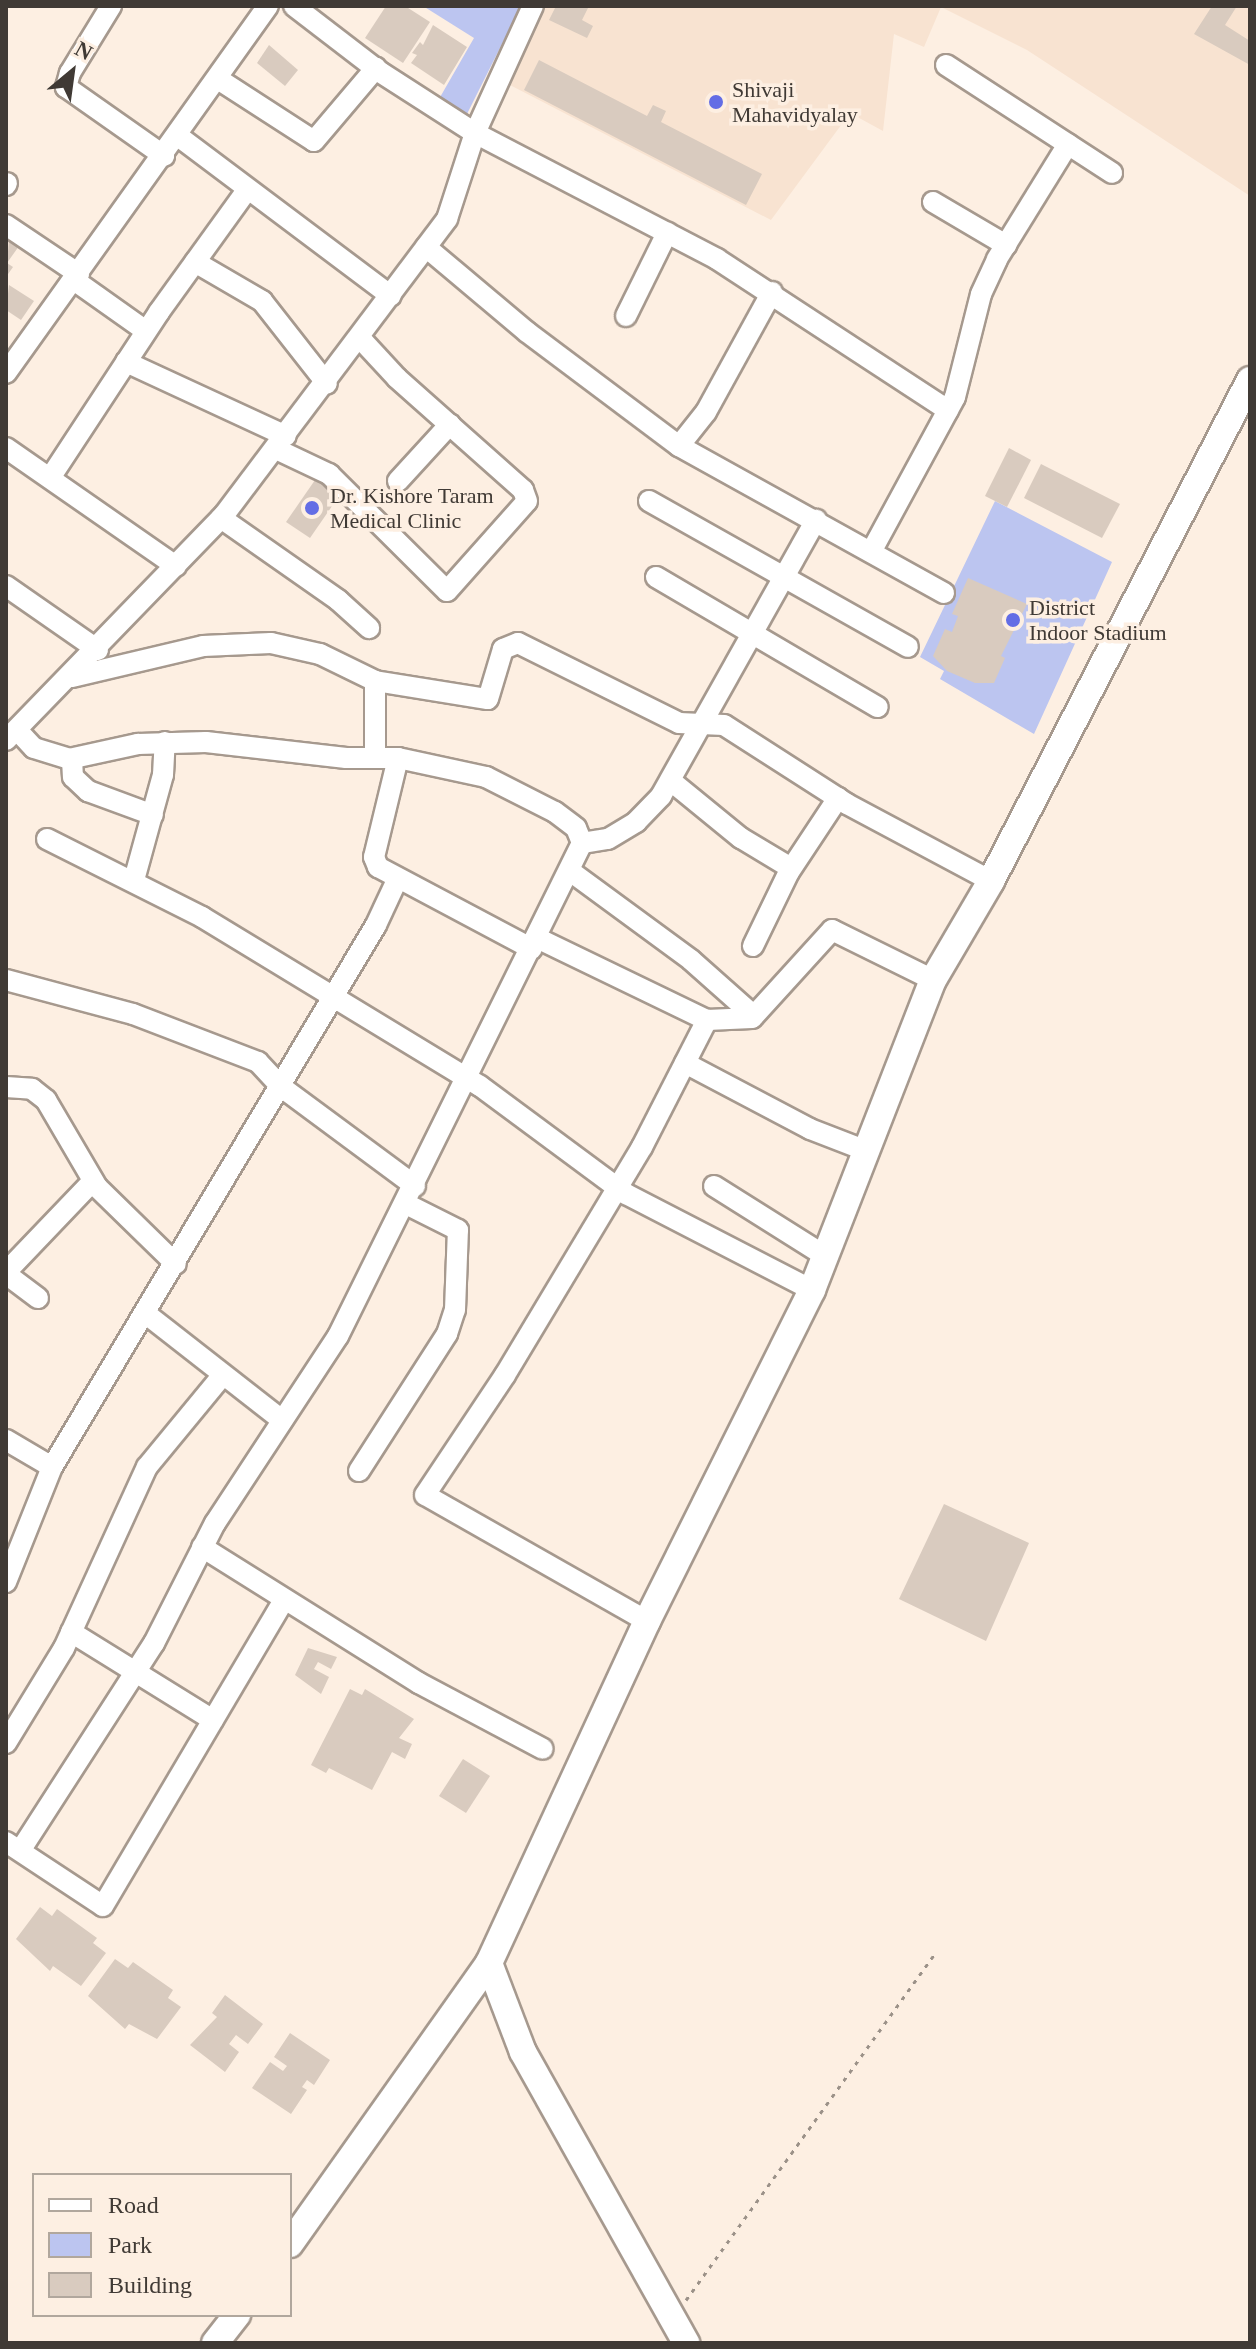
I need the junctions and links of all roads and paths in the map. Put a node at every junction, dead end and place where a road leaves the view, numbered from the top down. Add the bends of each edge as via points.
1 (111, 6) edge
2 (268, 6) edge
3 (294, 6) edge
4 (533, 6) edge
5 (946, 65) dead end
6 (376, 68) junction
7 (218, 79) junction
8 (475, 133) junction
9 (178, 136) junction
10 (1068, 144) junction
11 (164, 156) junction
12 (1112, 173) dead end
13 (247, 190) junction
14 (933, 202) dead end
15 (6, 225) edge
16 (667, 233) junction
17 (1006, 245) junction
18 (426, 247) junction
19 (195, 262) junction
20 (77, 277) junction
21 (772, 292) junction
22 (391, 296) junction
23 (626, 316) dead end
24 (146, 331) junction
25 (360, 338) junction
26 (126, 362) junction
27 (6, 373) edge
28 (1250, 380) edge
29 (327, 384) junction
30 (948, 410) junction
31 (450, 424) junction
32 (281, 442) junction
33 (679, 446) junction
34 (6, 448) edge
35 (50, 478) junction
36 (398, 481) dead end
37 (649, 501) dead end
38 (221, 518) junction
39 (816, 520) junction
40 (871, 552) junction
41 (176, 566) junction
42 (656, 577) dead end
43 (783, 581) junction
44 (6, 586) edge
45 (944, 593) dead end
46 (369, 628) dead end
47 (754, 634) junction
48 (908, 647) dead end
49 (98, 650) junction
50 (72, 677) junction
51 (375, 681) junction
52 (878, 707) dead end
53 (706, 723) junction
54 (12, 736) edge
55 (165, 742) junction
56 (375, 754) junction
57 (398, 758) junction
58 (72, 759) junction
59 (671, 781) junction
60 (838, 798) junction
61 (153, 815) junction
62 (47, 839) dead end
63 (582, 843) junction
64 (791, 868) junction
65 (570, 871) junction
66 (134, 880) junction
67 (397, 880) junction
68 (991, 881) junction
69 (534, 944) junction
70 (753, 946) dead end
71 (6, 980) edge
72 (933, 980) junction
73 (332, 994) junction
74 (754, 1016) junction
75 (707, 1020) junction
76 (685, 1063) junction
77 (469, 1080) junction
78 (280, 1086) junction
79 (6, 1087) edge
80 (867, 1151) junction
81 (93, 1181) junction
82 (714, 1186) dead end
83 (617, 1188) junction
84 (410, 1195) junction
85 (825, 1256) junction
86 (176, 1264) junction
87 (6, 1273) edge
88 (812, 1290) junction
89 (38, 1298) dead end
90 (145, 1313) junction
91 (222, 1376) junction
92 (282, 1420) junction
93 (6, 1440) edge
94 (52, 1467) junction
95 (359, 1471) dead end
96 (202, 1547) junction
97 (12, 1548) edge
98 (6, 1582) edge
99 (284, 1600) junction
100 (647, 1621) junction
101 (71, 1632) junction
102 (135, 1673) junction
103 (213, 1720) junction
104 (6, 1743) edge
105 (543, 1749) dead end
106 (13, 1847) edge
107 (936, 1952) dead end
108 (489, 1963) junction
109 (292, 2241) edge
110 (235, 2317) edge
111 (672, 2319) junction
112 (215, 2343) edge
113 (686, 2343) edge

1 - 11 street via 66,87
2 - 7 street
3 - 6 street
4 - 8 street
5 - 10 street
6 - 7 street via 314,141
6 - 8 street
7 - 9 street
8 - 16 street
8 - 18 street via 447,219
9 - 11 street
9 - 13 street
10 - 12 street
10 - 17 street
11 - 20 street
13 - 19 street
13 - 22 street
14 - 17 street
15 - 20 street
16 - 21 street
16 - 23 street
17 - 30 street via 981,294
18 - 22 street
18 - 33 street via 527,332
19 - 24 street
19 - 29 street via 262,301
20 - 24 street
20 - 27 street
21 - 30 street
21 - 33 street via 706,412
22 - 25 street
24 - 26 street
25 - 29 street
25 - 31 street
26 - 32 street
26 - 35 street
28 - 68 main road
29 - 32 street
30 - 40 street
31 - 32 street via 523,490 527,501 447,591 329,474
31 - 36 street
32 - 38 street
33 - 39 street
34 - 35 street
35 - 41 street
37 - 43 street
38 - 41 street
38 - 46 street
39 - 40 street
39 - 43 street
40 - 45 street
41 - 49 street
42 - 47 street
43 - 47 street
43 - 48 street
44 - 49 street
47 - 52 street
47 - 53 street
49 - 50 street
50 - 51 street via 203,646 271,643 320,654
50 - 54 street
51 - 53 street via 488,699 503,649 518,643 636,705 679,723
51 - 56 street
53 - 59 street
53 - 60 street via 724,725
54 - 58 street
55 - 56 street via 346,758
55 - 58 street
55 - 61 street
56 - 57 street
57 - 63 street via 486,777 555,812 576,828
57 - 67 street via 374,857 378,867
58 - 61 street via 73,777 88,791
59 - 63 street via 636,822 608,839
59 - 64 street via 741,838
60 - 64 street
60 - 68 street
61 - 66 street
62 - 66 street
63 - 65 street
64 - 70 street
65 - 69 street
65 - 74 street via 691,960
66 - 73 street
67 - 69 street
67 - 73 street via 376,925
68 - 72 main road
69 - 75 street
69 - 77 street
71 - 78 street via 163,1025 258,1062
72 - 74 street via 832,930
72 - 80 main road
73 - 77 street
73 - 78 street
74 - 75 street via 734,1022
75 - 76 street
76 - 80 street via 810,1129
76 - 83 street
77 - 83 street
77 - 84 street
78 - 84 street
78 - 86 street
79 - 81 street via 32,1089 46,1100
80 - 85 main road
81 - 86 street via 116,1210
81 - 87 street
82 - 85 street
83 - 88 street
83 - 100 street via 505,1375 425,1495
84 - 92 street via 338,1336
84 - 95 street via 458,1230 455,1310 447,1334
85 - 88 main road
86 - 90 street
87 - 89 street
88 - 100 main road
90 - 91 street
90 - 94 street
91 - 92 street
91 - 101 street via 147,1467
92 - 96 street
93 - 94 street
94 - 97 street
96 - 99 street
96 - 102 street
97 - 98 street
99 - 103 street
99 - 105 street via 419,1683
100 - 108 main road
101 - 102 street
101 - 104 street
102 - 103 street
102 - 106 street
103 - 106 street via 103,1906
107 - 111 path
108 - 109 main road
108 - 111 main road via 523,2052
110 - 112 main road
111 - 113 main road

